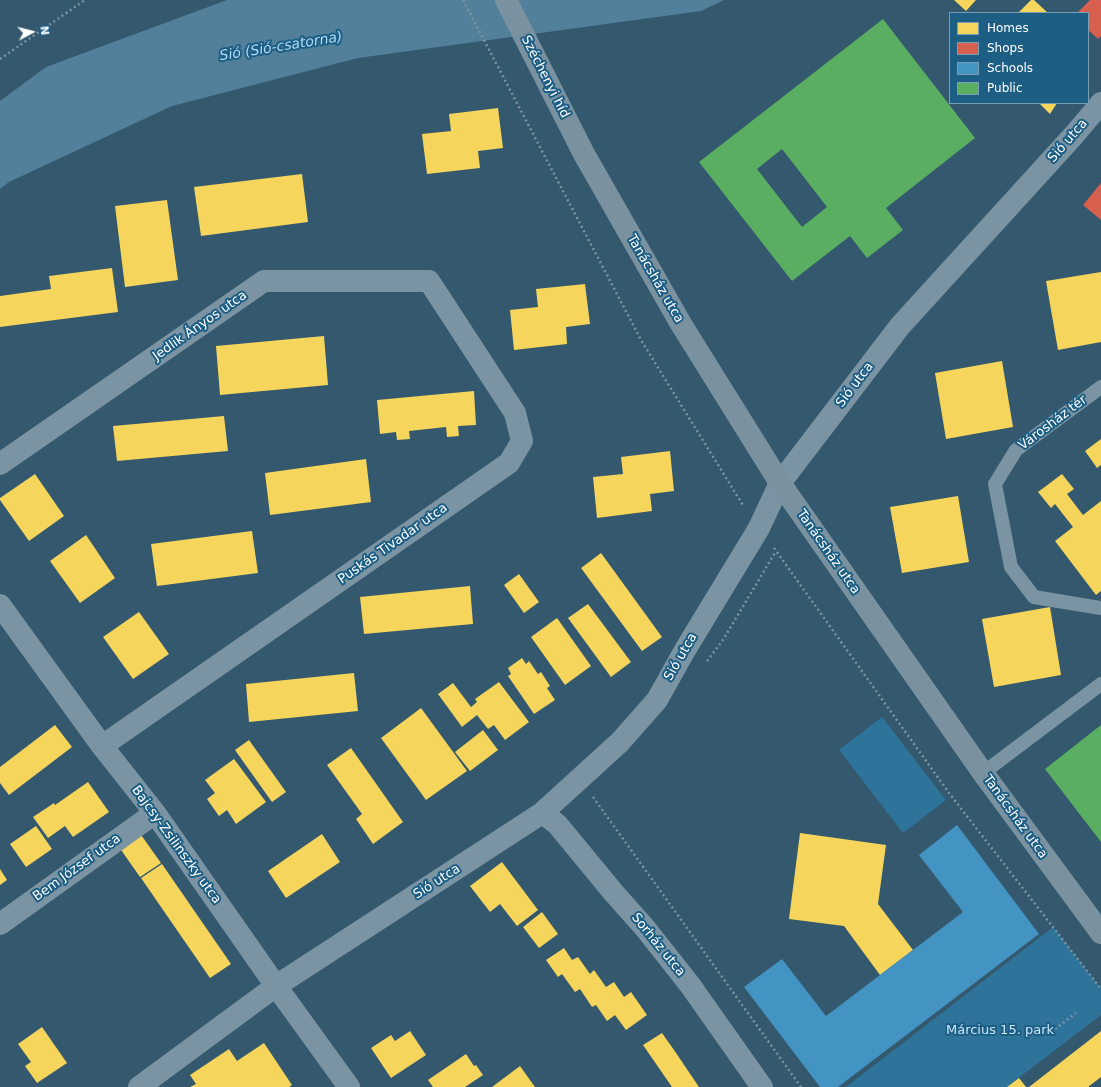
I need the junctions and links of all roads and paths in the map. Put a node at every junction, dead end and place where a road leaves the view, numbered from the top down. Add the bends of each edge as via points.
1 (85, 0) edge
2 (463, 0) edge
3 (506, 0) edge
4 (0, 59) edge
5 (1101, 103) edge
6 (529, 126) dead end
7 (584, 154) joint
8 (429, 281) joint
9 (1101, 387) edge
10 (0, 464) edge
11 (780, 482) junction
12 (776, 552) dead end
13 (0, 605) edge
14 (1101, 608) edge
15 (706, 663) dead end
16 (1101, 684) edge
17 (102, 746) junction
18 (983, 773) junction
19 (590, 793) dead end
20 (155, 813) junction
21 (542, 814) junction
22 (0, 924) edge
23 (1101, 933) edge
24 (1060, 936) dead end
25 (276, 986) junction
26 (1101, 989) edge
27 (1076, 1013) dead end
28 (1051, 1032) dead end
29 (139, 1087) edge
30 (349, 1087) edge
31 (762, 1087) edge
32 (801, 1087) edge

1 - 4 path
2 - 6 path
3 - 7 main road, Széchenyi híd
5 - 11 street, Sió utca via 900,326
7 - 11 main road, Tanácsház utca via 681,324
8 - 10 street, Jedlik Ányos utca via 264,281
8 - 17 street, Puskás Tivadar utca via 515,414 522,441 509,463
9 - 14 lane, Városház tér via 1016,450 995,484 1011,567 1034,597
11 - 18 main road, Tanácsház utca
11 - 21 street, Sió utca via 758,528 657,700 620,742
12 - 15 path via 723,640
13 - 17 street, Bajcsy-Zsilinszky utca
16 - 18 lane
17 - 20 street, Bajcsy-Zsilinszky utca
18 - 23 main road, Tanácsház utca
19 - 32 path
20 - 22 street, Bem József utca
20 - 25 street, Bajcsy-Zsilinszky utca
21 - 25 street, Sió utca
21 - 31 street, Sorház utca via 556,824 645,928 690,985
24 - 26 path
25 - 29 street, Sió utca
25 - 30 street, Bajcsy-Zsilinszky utca
27 - 28 path

